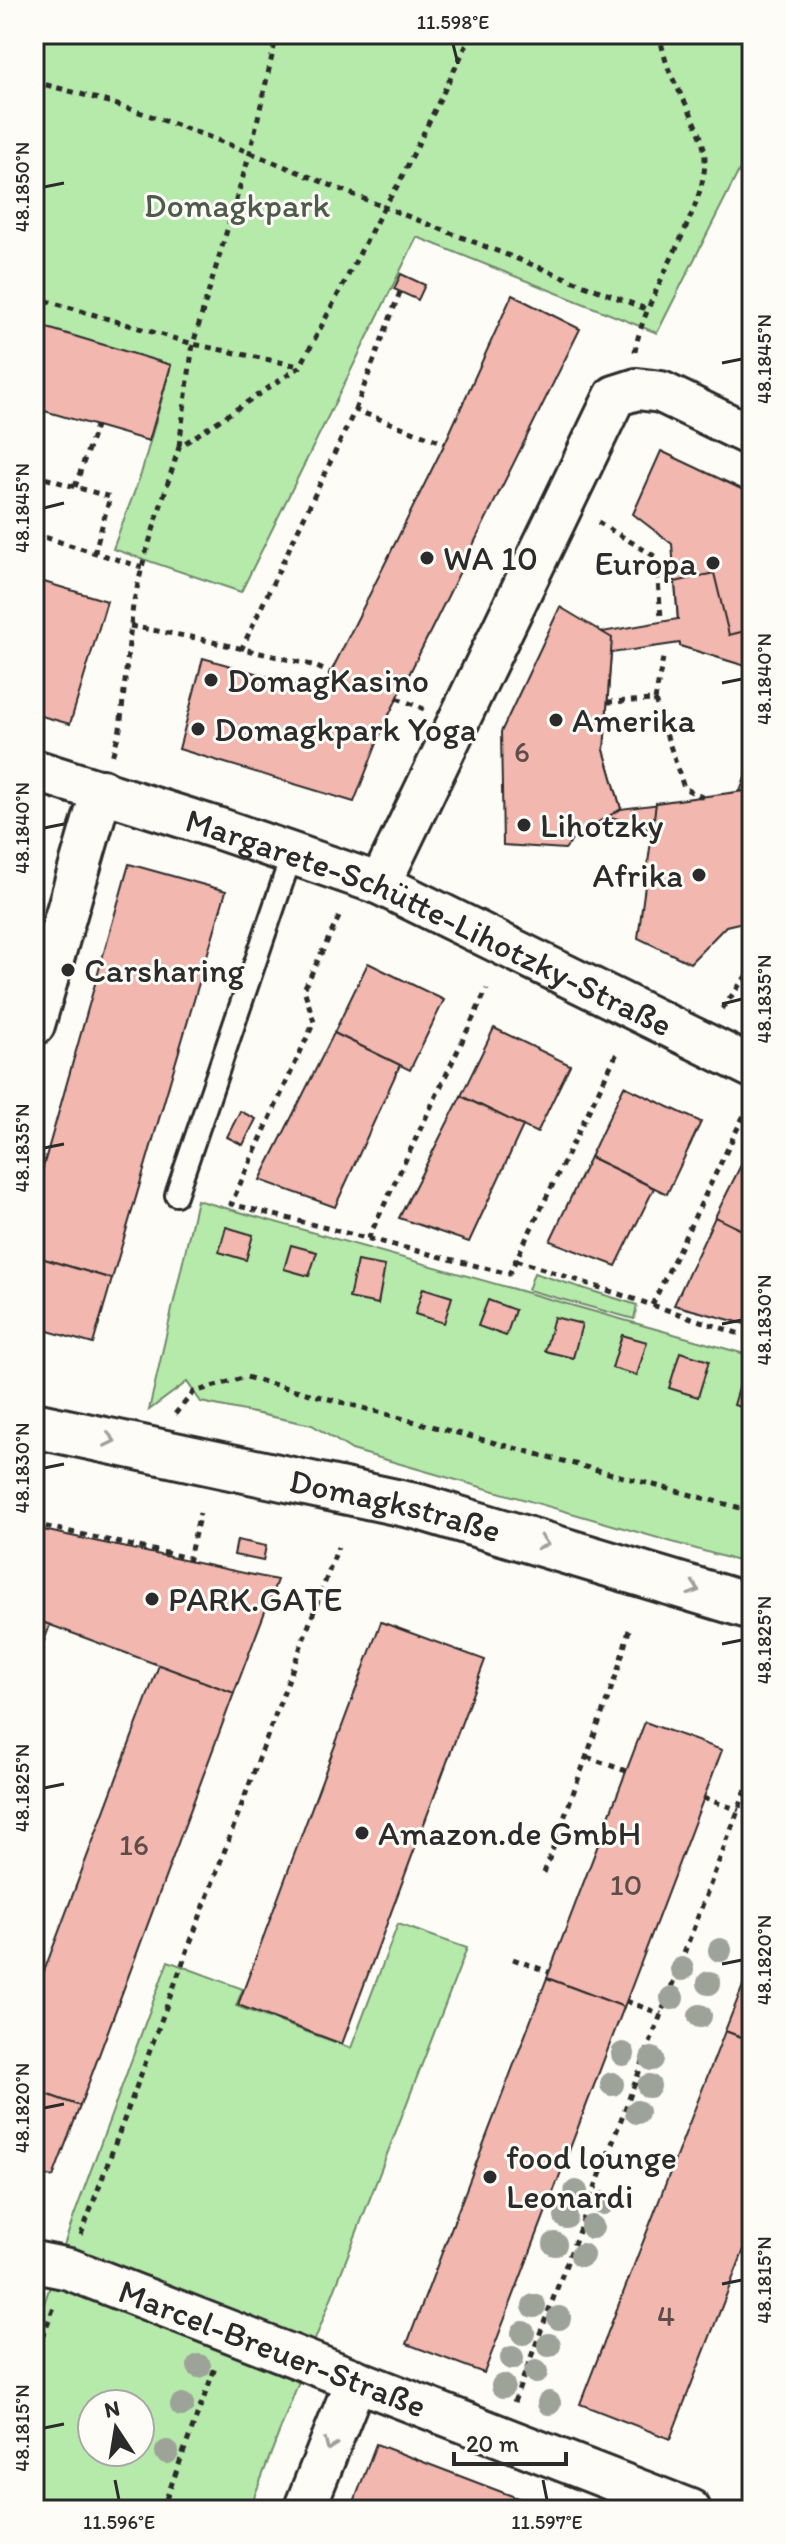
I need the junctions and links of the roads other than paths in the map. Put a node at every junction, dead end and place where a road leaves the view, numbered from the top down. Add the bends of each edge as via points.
1 (752, 436) edge
2 (34, 770) edge
3 (102, 790) junction
4 (292, 854) junction
5 (380, 884) junction
6 (34, 1025) edge
7 (752, 1067) edge
8 (176, 1195) dead end
9 (34, 1425) edge
10 (752, 1607) edge
11 (51, 2265) edge
12 (356, 2380) junction
13 (304, 2510) edge
14 (690, 2510) edge

1 - 5 street via 661,392 637,389 615,396
2 - 3 street, Margarete-Schütte-Lihotzky-Straße
3 - 4 street, Margarete-Schütte-Lihotzky-Straße
3 - 6 street
4 - 5 street, Margarete-Schütte-Lihotzky-Straße
4 - 8 lane
5 - 7 street, Margarete-Schütte-Lihotzky-Straße
9 -> 10 street, Domagkstraße via 360,1492
11 - 12 street, Marcel-Breuer-Straße
12 -> 13 street
12 - 14 street, Marcel-Breuer-Straße

